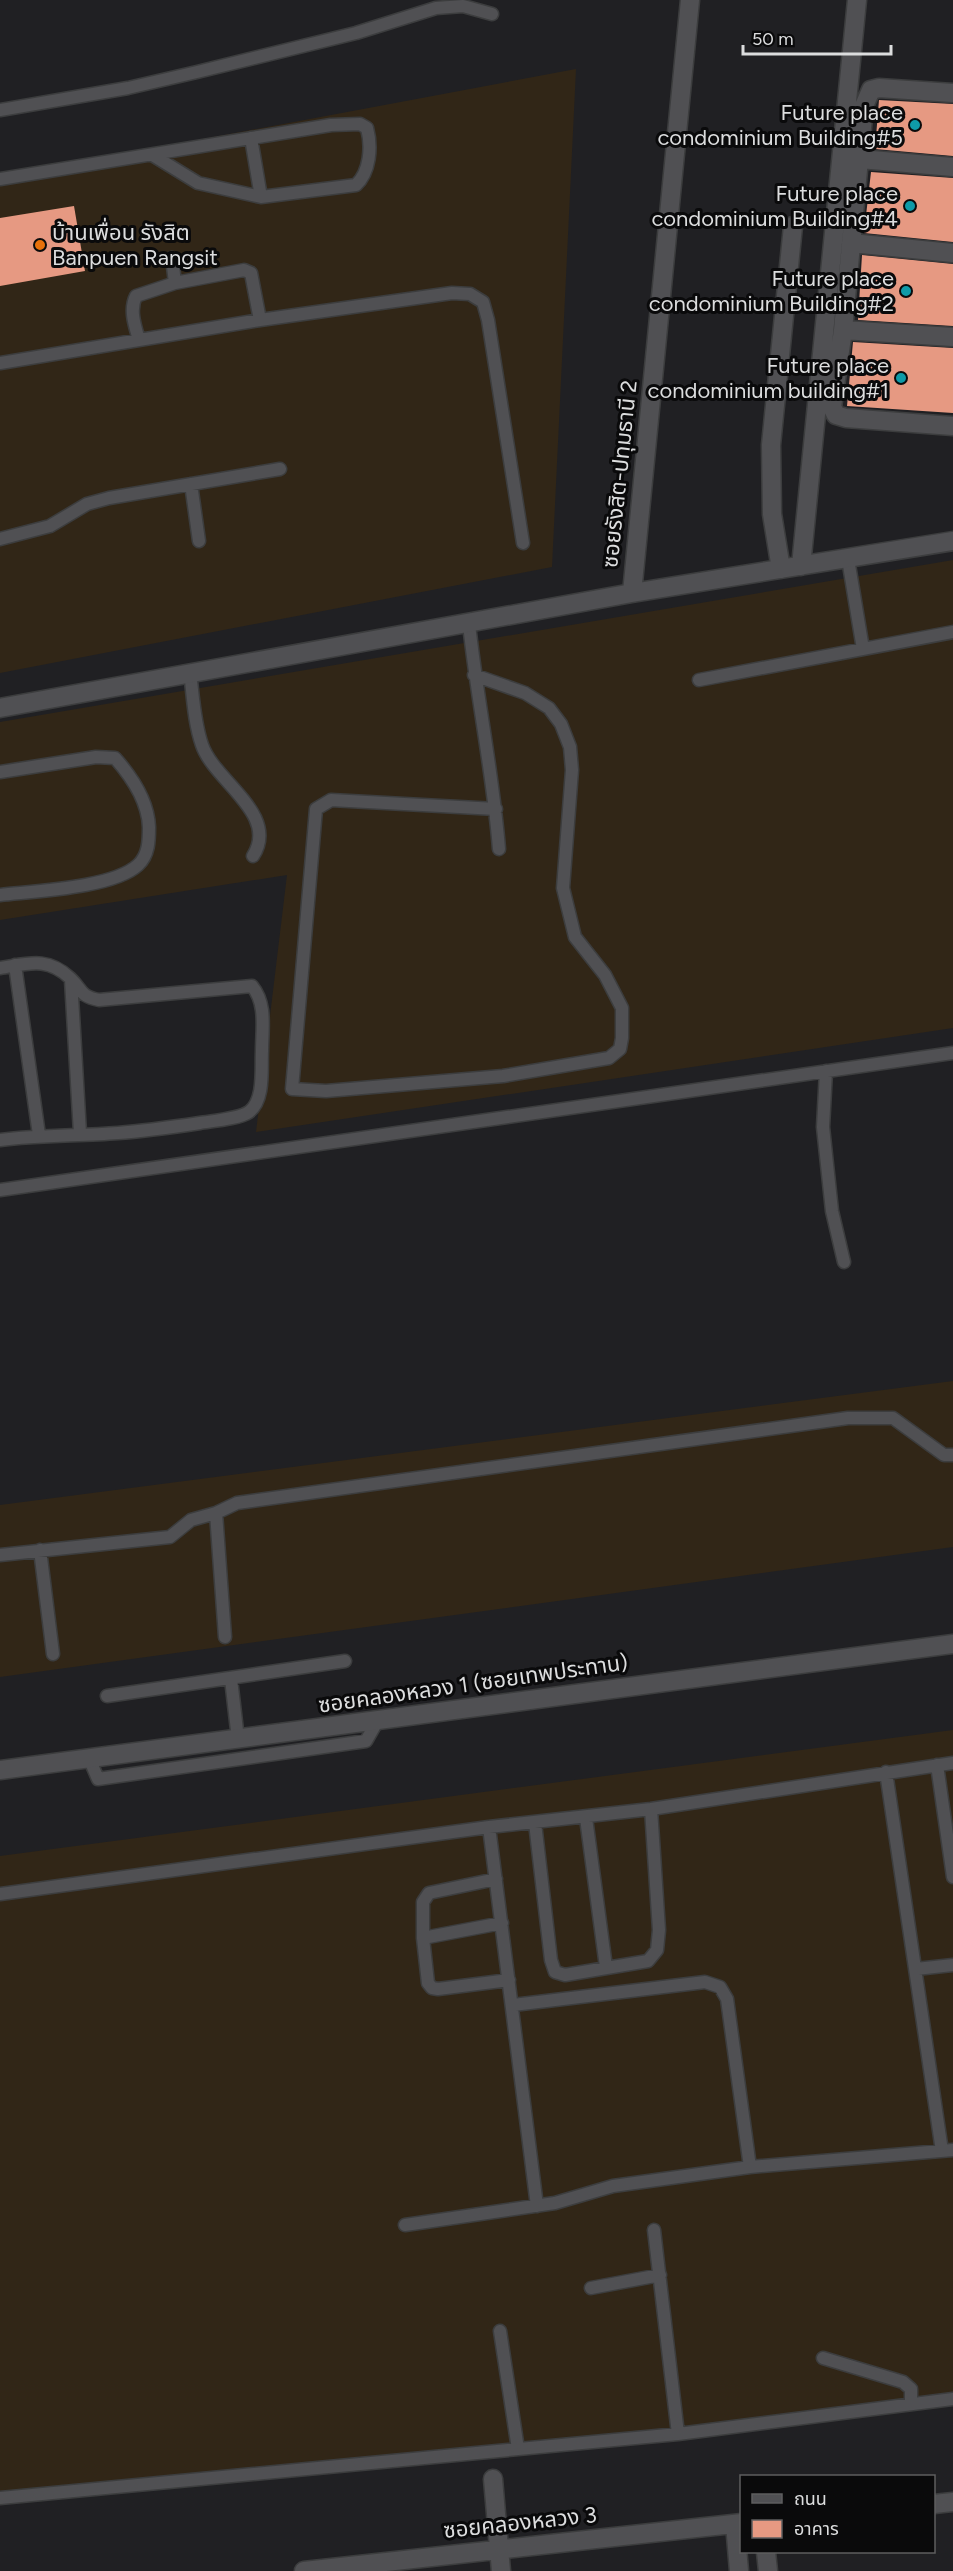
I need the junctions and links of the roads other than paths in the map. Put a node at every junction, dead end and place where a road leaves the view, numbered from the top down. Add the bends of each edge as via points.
1 (690, 0) edge
2 (857, 8) edge
3 (492, 14) dead end
4 (953, 93) edge
5 (0, 110) edge
6 (251, 138) junction
7 (154, 156) junction
8 (860, 159) junction
9 (953, 166) edge
10 (0, 179) edge
11 (261, 197) junction
12 (793, 226) dead end
13 (851, 243) junction
14 (953, 253) edge
15 (172, 258) dead end
16 (175, 283) junction
17 (260, 321) junction
18 (843, 330) junction
19 (953, 337) edge
20 (139, 340) junction
21 (0, 363) edge
22 (953, 426) edge
23 (280, 469) dead end
24 (191, 484) junction
25 (0, 539) edge
26 (199, 541) dead end
27 (953, 541) edge
28 (523, 543) dead end
29 (848, 559) junction
30 (801, 566) junction
31 (781, 569) junction
32 (632, 593) junction
33 (469, 624) junction
34 (953, 632) edge
35 (863, 649) junction
36 (190, 672) junction
37 (474, 675) junction
38 (699, 680) dead end
39 (0, 708) edge
40 (0, 772) edge
41 (496, 809) junction
42 (499, 849) dead end
43 (253, 856) dead end
44 (0, 895) edge
45 (15, 965) junction
46 (0, 968) edge
47 (70, 978) junction
48 (953, 1053) edge
49 (826, 1071) junction
50 (80, 1133) junction
51 (39, 1135) junction
52 (0, 1140) edge
53 (0, 1190) edge
54 (844, 1262) dead end
55 (953, 1455) edge
56 (216, 1513) junction
57 (40, 1550) junction
58 (0, 1555) edge
59 (225, 1637) dead end
60 (953, 1644) edge
61 (53, 1654) dead end
62 (345, 1661) dead end
63 (231, 1679) junction
64 (107, 1696) dead end
65 (378, 1720) junction
66 (238, 1739) junction
67 (89, 1758) junction
68 (953, 1763) edge
69 (937, 1765) junction
70 (0, 1770) edge
71 (886, 1772) junction
72 (651, 1809) junction
73 (586, 1818) junction
74 (535, 1823) junction
75 (489, 1827) junction
76 (953, 1877) edge
77 (496, 1879) junction
78 (0, 1894) edge
79 (502, 1923) junction
80 (423, 1938) junction
81 (953, 1965) edge
82 (606, 1967) junction
83 (916, 1969) junction
84 (508, 1980) junction
85 (513, 2005) junction
86 (948, 2150) edge
87 (750, 2167) junction
88 (537, 2206) junction
89 (405, 2225) dead end
90 (654, 2229) dead end
91 (660, 2275) junction
92 (591, 2288) dead end
93 (500, 2331) dead end
94 (823, 2358) dead end
95 (953, 2399) edge
96 (911, 2404) junction
97 (678, 2434) junction
98 (518, 2449) junction
99 (493, 2479) dead end
100 (0, 2498) edge
101 (953, 2502) edge
102 (935, 2504) edge
103 (738, 2524) edge
104 (500, 2548) junction
105 (766, 2553) edge
106 (304, 2571) edge
107 (501, 2571) edge
108 (739, 2571) edge
109 (768, 2571) edge

1 - 32 street, ซอยรังสิต-ปทุมธานี 2
2 - 30 street
3 - 5 lane via 463,6 436,8 357,33 197,72
4 - 8 street via 872,90 864,106
6 - 7 lane
6 - 11 lane
6 - 11 lane via 351,123 368,128 370,139 365,176 356,185
7 - 10 lane
7 - 11 lane via 198,183
8 - 9 street
8 - 13 street
12 - 31 street via 771,445 772,514
13 - 14 street
13 - 18 street
15 - 16 lane
16 - 17 lane via 244,270 251,273
16 - 20 lane via 136,296 133,317
17 - 20 lane
17 - 28 lane via 452,294 470,294 483,302
18 - 19 street
18 - 22 street via 832,406 836,415
20 - 21 lane
23 - 24 lane
24 - 25 lane via 87,504 50,526
24 - 26 lane
27 - 29 street
29 - 30 street
29 - 35 lane
30 - 31 street
31 - 32 street
32 - 33 street
33 - 36 street
33 - 37 lane
34 - 35 lane
35 - 38 lane
36 - 39 street
36 - 43 lane via 202,745 211,764 242,796 257,822 260,836
37 - 41 lane
37 - 41 lane via 525,693 549,708 570,747 572,770 563,888 575,937 605,975 622,1008 620,1049 609,1058 503,1076 326,1091 292,1089 316,809 331,800
40 - 44 lane via 96,757 115,758 132,776 149,820 149,846 139,865 111,880
41 - 42 lane
45 - 46 lane
45 - 47 lane via 32,961
45 - 51 lane
47 - 50 lane
47 - 50 lane via 80,992 99,1000 241,985 252,986 262,1003 261,1083 257,1102 248,1113 167,1128
48 - 49 lane
49 - 53 lane
49 - 54 lane via 823,1127 832,1210
50 - 51 lane
51 - 52 lane
55 - 56 lane via 944,1455 893,1418 848,1418 237,1503
56 - 57 lane via 190,1520 170,1537
56 - 59 lane
57 - 58 lane
57 - 61 lane
60 - 65 street, ซอยคลองหลวง 1 (ซอยเทพประทาน)
62 - 63 lane
63 - 64 lane
63 - 66 lane
65 - 66 street, ซอยคลองหลวง 1 (ซอยเทพประทาน)
65 - 67 lane via 366,1741 98,1779
66 - 67 street, ซอยคลองหลวง 1 (ซอยเทพประทาน)
67 - 70 street, ซอยคลองหลวง 1 (ซอยเทพประทาน)
68 - 69 lane
69 - 71 lane
69 - 76 lane
71 - 72 lane
71 - 83 lane
72 - 73 lane
72 - 82 lane via 657,1950 648,1961
73 - 74 lane
73 - 82 lane
74 - 75 lane
74 - 82 lane via 555,1971 565,1975
75 - 77 lane
75 - 78 lane
77 - 79 lane
77 - 80 lane via 429,1893 423,1902
79 - 80 lane
79 - 84 lane
80 - 84 lane via 428,1983 432,1988
81 - 83 lane
83 - 86 lane
84 - 85 lane
85 - 87 lane via 705,1982 720,1987 727,1999
85 - 88 lane
86 - 87 lane
87 - 88 lane via 613,2186
88 - 89 lane
90 - 91 lane
91 - 92 lane
91 - 97 lane
93 - 98 lane
94 - 96 lane via 903,2382 911,2389
95 - 96 lane
96 - 97 lane
97 - 98 lane
98 - 100 lane
99 - 104 street
101 - 102 street
103 - 104 street, ซอยคลองหลวง 3
103 - 108 street
104 - 106 street, ซอยคลองหลวง 3
104 - 107 street
105 - 109 street

